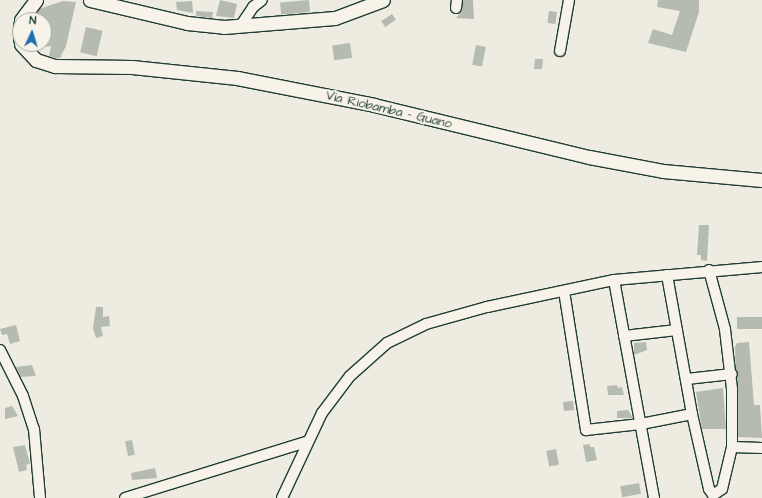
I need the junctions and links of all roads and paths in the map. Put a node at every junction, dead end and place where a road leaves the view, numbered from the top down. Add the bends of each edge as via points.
1 (36, 0) edge
2 (90, 0) edge
3 (262, 0) edge
4 (383, 0) edge
5 (569, 0) edge
6 (27, 12) edge
7 (241, 26) junction
8 (560, 51) dead end
9 (28, 52) edge
10 (762, 180) edge
11 (762, 267) edge
12 (709, 270) junction
13 (667, 274) junction
14 (614, 280) junction
15 (564, 291) junction
16 (677, 330) junction
17 (624, 336) junction
18 (2, 356) edge
19 (732, 374) junction
20 (687, 379) junction
21 (692, 414) junction
22 (641, 424) junction
23 (306, 442) junction
24 (732, 447) junction
25 (762, 448) edge
26 (40, 498) edge
27 (125, 498) edge
28 (282, 498) edge
29 (654, 498) edge

1 - 6 main road
2 - 7 main road via 187,23
3 - 7 street via 253,7
4 - 7 main road via 335,18
5 - 8 street
9 - 10 main road, Vía Riobamba - Guano via 36,60 55,66 132,67 237,78 374,105 589,157 663,171
11 - 12 street
12 - 13 street
12 - 19 street via 725,330
13 - 14 street
13 - 16 street
14 - 15 street
14 - 17 street
15 - 22 street via 586,430
15 - 23 street via 426,324 387,343 350,376 322,412
16 - 17 street
16 - 20 street
17 - 22 street
18 - 26 street via 34,429
19 - 20 street
19 - 24 street
20 - 21 street
21 - 22 street
21 - 24 street via 709,489 713,495 722,488
22 - 29 street
23 - 27 street
23 - 28 street
24 - 25 street

